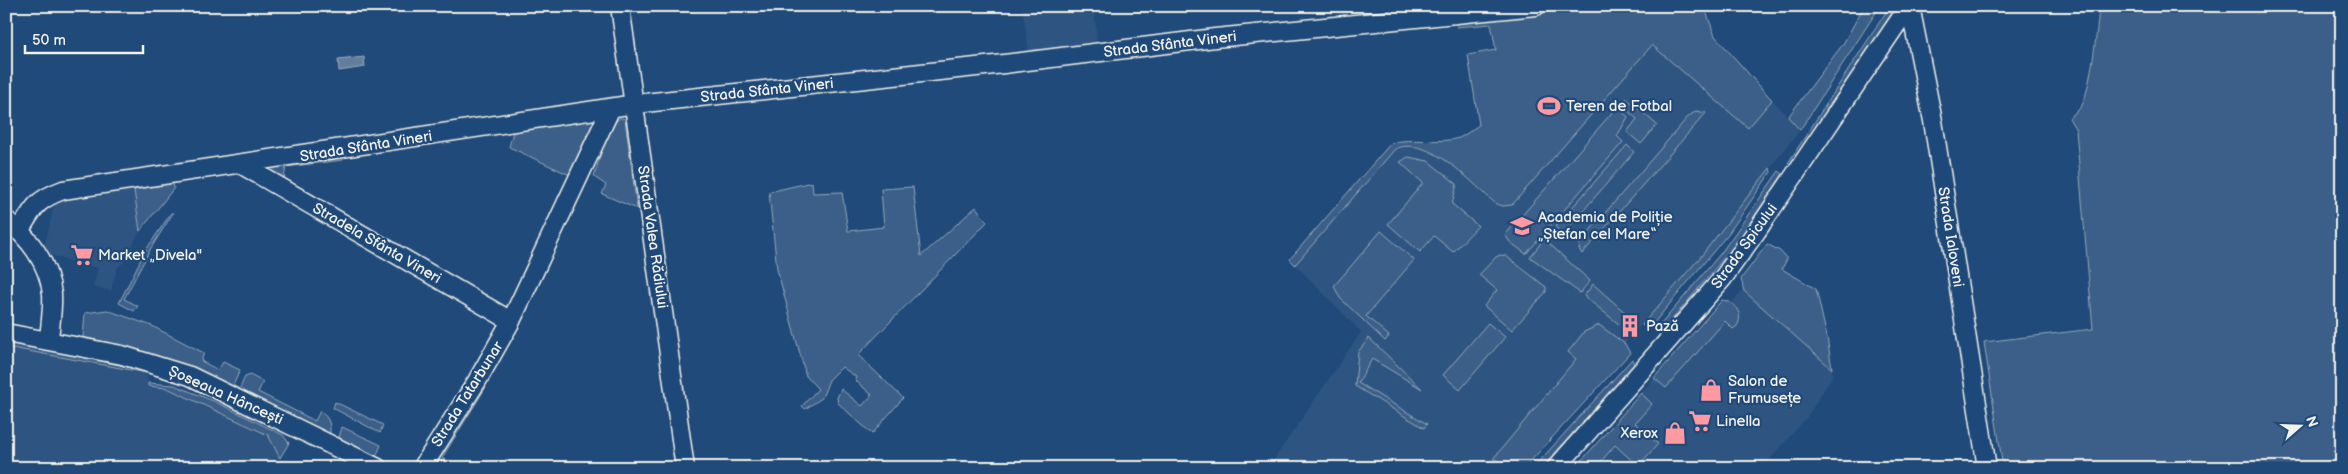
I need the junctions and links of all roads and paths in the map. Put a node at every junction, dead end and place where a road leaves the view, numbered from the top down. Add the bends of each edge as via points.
1 (620, 6) edge
2 (1536, 6) edge
3 (1909, 6) edge
4 (635, 104) junction
5 (612, 108) junction
6 (242, 165) junction
7 (13, 225) edge
8 (512, 320) junction
9 (6, 332) edge
10 (49, 340) junction
11 (378, 468) edge
12 (422, 468) edge
13 (685, 468) edge
14 (1556, 468) edge
15 (1987, 468) edge

1 - 4 street, Strada Valea Rădiului
2 - 4 street, Strada Sfânta Vineri via 1215,38
3 - 14 street, Strada Spicului via 1723,278
3 - 15 street, Strada Ialoveni via 1933,121
4 - 5 street, Strada Sfânta Vineri
4 - 13 street, Strada Valea Rădiului
5 - 6 street, Strada Sfânta Vineri
5 - 8 street
6 - 7 street, Strada Sfânta Vineri via 63,190 37,203
6 - 8 street, Stradela Sfânta Vineri
7 - 10 street via 41,260 48,278 52,294
8 - 12 street, Strada Tatarbunar
9 - 10 street, Șoseaua Hâncești
10 - 11 street, Șoseaua Hâncești via 122,355 190,376

